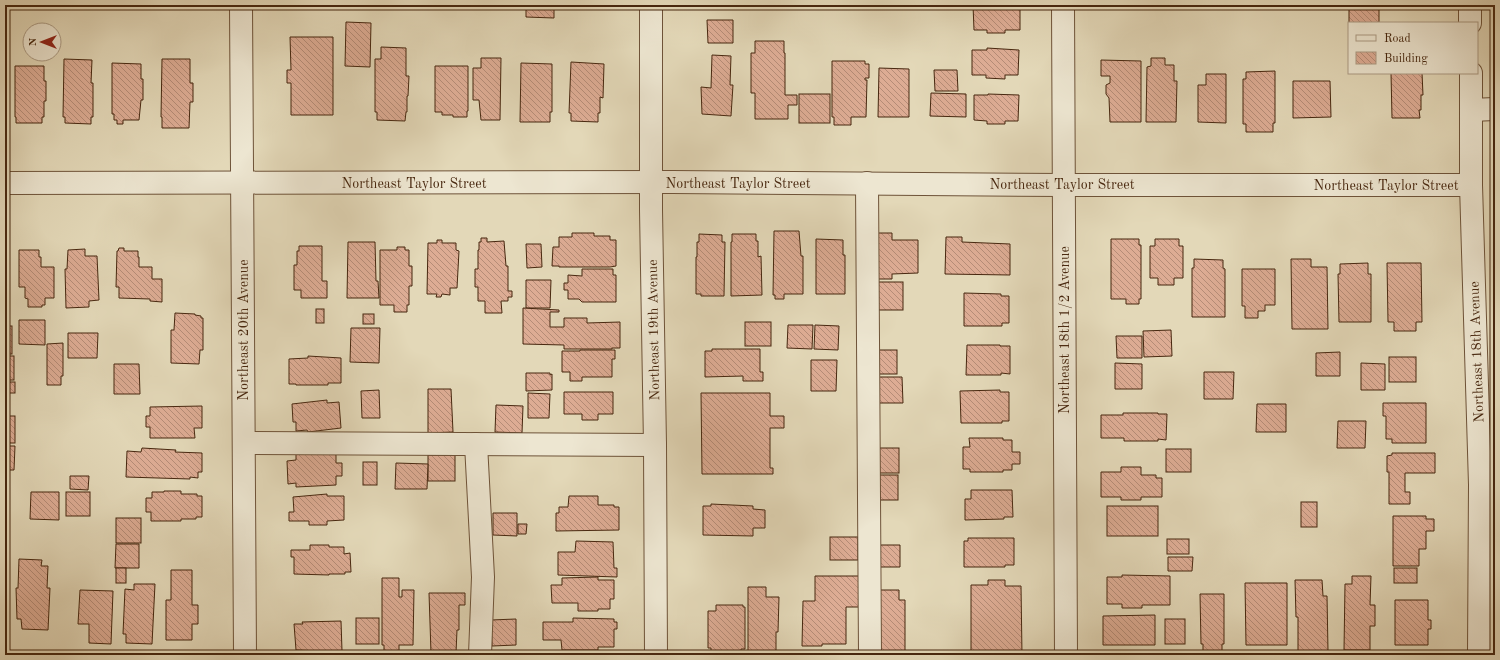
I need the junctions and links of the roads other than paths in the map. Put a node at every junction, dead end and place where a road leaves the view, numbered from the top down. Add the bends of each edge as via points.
1 (241, 5) edge
2 (651, 5) edge
3 (1063, 5) edge
4 (1470, 5) edge
5 (1470, 22) edge
6 (1470, 74) edge
7 (1495, 109) edge
8 (1471, 110) junction
9 (651, 182) junction
10 (5, 183) edge
11 (242, 183) junction
12 (867, 184) junction
13 (1064, 185) junction
14 (1472, 185) junction
15 (244, 443) junction
16 (476, 444) junction
17 (655, 445) junction
18 (1487, 485) edge
19 (245, 655) edge
20 (480, 655) edge
21 (656, 655) edge
22 (870, 655) edge
23 (1066, 655) edge
24 (1479, 655) edge

1 - 11 street, Northeast 20th Avenue
2 - 9 street, Northeast 19th Avenue
3 - 13 street, Northeast 18th 1/2 Avenue
4 - 5 street
6 - 8 street, Northeast 18th Avenue
7 - 8 street
8 - 14 street, Northeast 18th Avenue
9 - 11 street, Northeast Taylor Street
9 - 12 street, Northeast Taylor Street
9 - 17 street, Northeast 19th Avenue
10 - 11 street, Northeast Taylor Street
11 - 15 street, Northeast 20th Avenue
12 - 13 street, Northeast Taylor Street
12 - 22 street
13 - 14 street, Northeast Taylor Street
13 - 23 street, Northeast 18th 1/2 Avenue
14 - 18 street, Northeast 18th Avenue
15 - 16 street
15 - 19 street, Northeast 20th Avenue
16 - 17 street
16 - 20 street via 483,577
17 - 21 street, Northeast 19th Avenue
18 - 24 street, Northeast 18th Avenue

